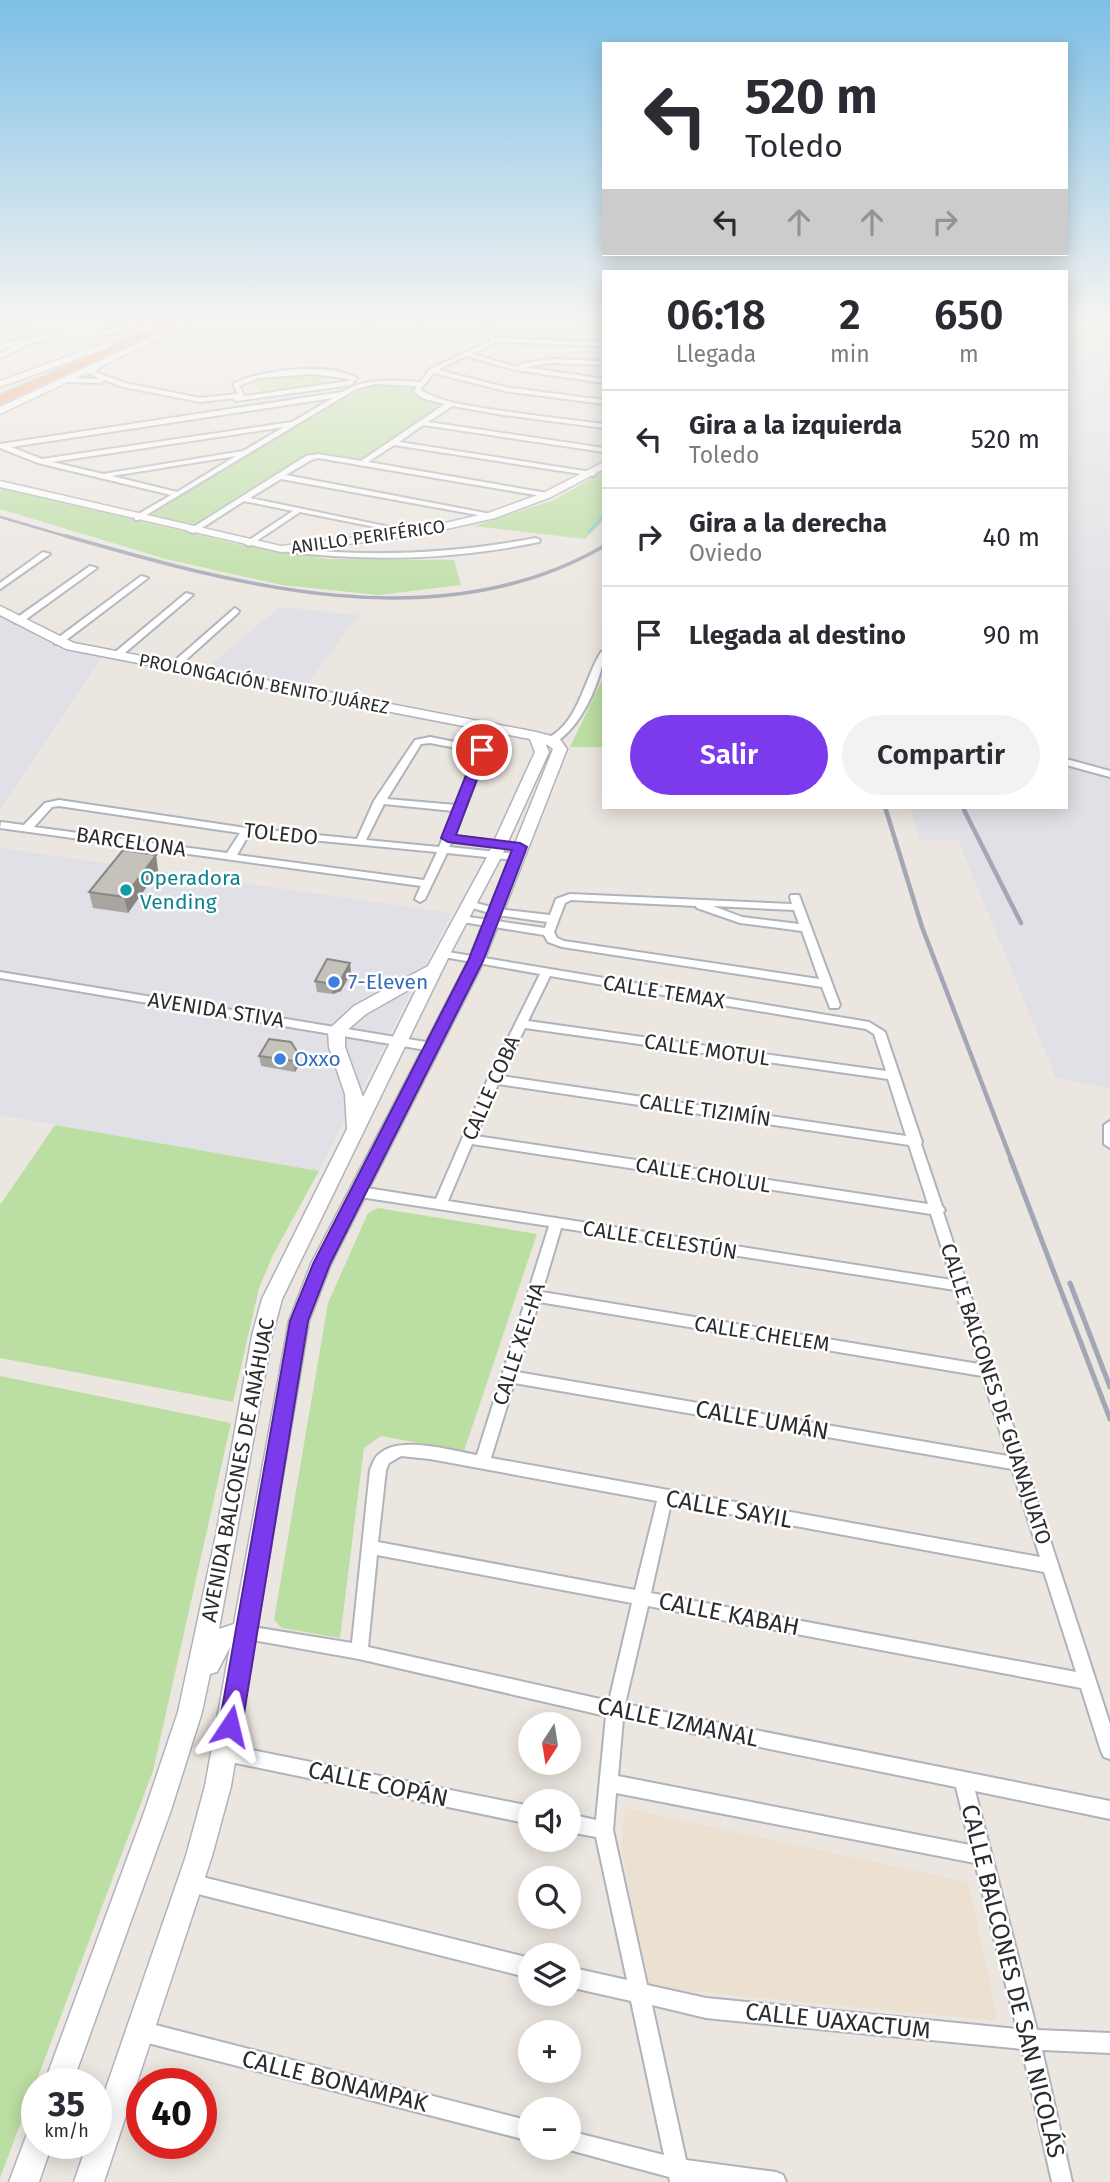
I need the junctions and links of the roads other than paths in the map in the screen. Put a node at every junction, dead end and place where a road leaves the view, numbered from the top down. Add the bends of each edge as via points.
1 (141, 425) edge
2 (285, 425) edge
3 (294, 425) edge
4 (418, 425) edge
5 (440, 425) edge
6 (392, 443) junction
7 (1, 446) edge
8 (602, 450) edge
9 (248, 452) junction
10 (41, 461) junction
11 (361, 464) junction
12 (602, 466) edge
13 (591, 474) junction
14 (99, 476) junction
15 (278, 476) junction
16 (0, 484) edge
17 (177, 495) junction
18 (547, 495) junction
19 (244, 499) junction
20 (299, 510) junction
21 (491, 516) junction
22 (138, 518) junction
23 (191, 531) junction
24 (415, 533) junction
25 (536, 540) dead end
26 (249, 544) junction
27 (281, 549) junction
28 (46, 554) dead end
29 (93, 568) dead end
30 (144, 579) dead end
31 (0, 587) edge
32 (189, 595) dead end
33 (0, 610) edge
34 (235, 611) dead end
35 (18, 621) junction
36 (58, 642) junction
37 (117, 655) junction
38 (602, 658) edge
39 (175, 665) junction
40 (488, 738) dead end
41 (537, 740) junction
42 (554, 741) junction
43 (482, 750) junction
44 (1068, 763) edge
45 (1110, 774) edge
46 (379, 801) junction
47 (458, 808) junction
48 (1, 825) edge
49 (27, 828) junction
50 (246, 831) junction
51 (360, 842) junction
52 (446, 843) junction
53 (497, 849) junction
54 (518, 852) junction
55 (231, 856) junction
56 (428, 884) junction
57 (420, 899) dead end
58 (697, 904) junction
59 (466, 912) junction
60 (495, 917) junction
61 (553, 919) junction
62 (806, 928) junction
63 (549, 932) junction
64 (439, 961) junction
65 (476, 961) junction
66 (547, 972) junction
67 (0, 975) edge
68 (826, 984) junction
69 (834, 1005) dead end
70 (521, 1024) junction
71 (336, 1030) junction
72 (882, 1037) joint
73 (400, 1041) junction
74 (432, 1047) junction
75 (892, 1076) junction
76 (494, 1079) junction
77 (1110, 1125) edge
78 (355, 1131) junction
79 (468, 1139) junction
80 (916, 1142) junction
81 (1110, 1144) edge
82 (344, 1151) junction
83 (360, 1192) junction
84 (440, 1205) junction
85 (938, 1210) junction
86 (556, 1224) junction
87 (960, 1286) junction
88 (534, 1296) junction
89 (990, 1372) junction
90 (508, 1376) junction
91 (408, 1450) joint
92 (481, 1463) junction
93 (1017, 1464) junction
94 (665, 1498) junction
95 (370, 1547) junction
96 (1050, 1566) junction
97 (642, 1598) junction
98 (247, 1633) junction
99 (359, 1652) junction
100 (1088, 1682) junction
101 (615, 1710) junction
102 (190, 1712) junction
103 (1110, 1751) edge
104 (226, 1753) junction
105 (963, 1781) junction
106 (608, 1783) junction
107 (1110, 1810) edge
108 (518, 1813) edge
109 (581, 1825) edge
110 (604, 1830) junction
111 (983, 1856) junction
112 (190, 1882) junction
113 (518, 1965) edge
114 (581, 1980) edge
115 (640, 1994) junction
116 (140, 2031) junction
117 (1030, 2040) junction
118 (1110, 2043) edge
119 (64, 2068) edge
120 (518, 2129) edge
121 (581, 2145) edge
122 (32, 2159) edge
123 (680, 2176) edge
124 (24, 2182) edge
125 (89, 2182) edge
126 (776, 2182) edge
127 (1062, 2182) edge

1 - 7 street
2 - 10 street
3 - 9 street
4 - 6 street
5 - 8 street
6 - 11 street
6 - 13 street
7 - 10 street
9 - 14 street
9 - 17 street
10 - 14 street
11 - 15 street via 314,456
11 - 18 street
12 - 13 street, ANILLO PERIFÉRICO
13 - 18 street, ANILLO PERIFÉRICO
14 - 17 street
15 - 19 street
15 - 21 street
16 - 22 street, ANILLO PERIFÉRICO
17 - 22 street
18 - 21 street, ANILLO PERIFÉRICO
19 - 20 street
19 - 23 street
20 - 24 street
20 - 26 street
21 - 24 street, ANILLO PERIFÉRICO
22 - 23 street, ANILLO PERIFÉRICO
23 - 26 street, ANILLO PERIFÉRICO
24 - 27 street, ANILLO PERIFÉRICO
25 - 27 street via 460,555 391,558
26 - 27 street, ANILLO PERIFÉRICO
28 - 31 street
29 - 35 street
30 - 36 street
32 - 37 street
33 - 35 street, PROLONGACIÓN BENITO JUÁREZ
34 - 39 street
35 - 36 street, PROLONGACIÓN BENITO JUÁREZ
36 - 37 street, PROLONGACIÓN BENITO JUÁREZ
37 - 39 street, PROLONGACIÓN BENITO JUÁREZ
38 - 42 street via 570,727
39 - 41 street, PROLONGACIÓN BENITO JUÁREZ
40 - 43 street
41 - 42 street, PROLONGACIÓN BENITO JUÁREZ
41 - 53 street, AVENIDA BALCONES DE ANÁHUAC via 542,752
42 - 54 street, AVENIDA BALCONES DE ANÁHUAC via 560,753
43 - 46 street via 420,741
43 - 47 street
44 - 45 street
46 - 47 street
46 - 51 street
47 - 52 street
48 - 49 street, BARCELONA
49 - 50 street, TOLEDO via 47,806 59,803
49 - 55 street, BARCELONA
50 - 51 street, TOLEDO
50 - 55 street
51 - 52 street, TOLEDO
52 - 53 street, TOLEDO
52 - 56 street
53 - 54 street
53 - 54 street via 512,844
53 - 59 street, AVENIDA BALCONES DE ANÁHUAC
54 - 60 street, AVENIDA BALCONES DE ANÁHUAC
55 - 56 street, BARCELONA
56 - 57 street
58 - 61 street via 569,897 560,901
58 - 62 street via 740,920
58 - 62 street via 796,902
59 - 60 street
59 - 60 street
59 - 64 street, AVENIDA BALCONES DE ANÁHUAC
60 - 61 street
60 - 63 street
60 - 65 street, AVENIDA BALCONES DE ANÁHUAC
61 - 63 street
62 - 68 street
63 - 68 street via 552,940 562,944
64 - 65 street, CALLE TEMAX
64 - 71 street
64 - 73 street, AVENIDA BALCONES DE ANÁHUAC
65 - 66 street, CALLE TEMAX
65 - 74 street, AVENIDA BALCONES DE ANÁHUAC
66 - 70 street, CALLE COBA
66 - 72 street, CALLE TEMAX via 869,1026
67 - 71 street, AVENIDA STIVA
68 - 69 street
70 - 75 street, CALLE MOTUL
70 - 76 street, CALLE COBA
71 - 73 street, AVENIDA STIVA
71 - 78 street via 337,1047 354,1094
72 - 75 street, CALLE BALCONES DE GUANAJUATO
73 - 74 street, AVENIDA STIVA
73 - 78 street, AVENIDA BALCONES DE ANÁHUAC
74 - 83 street, AVENIDA BALCONES DE ANÁHUAC
75 - 80 street, CALLE BALCONES DE GUANAJUATO
76 - 79 street, CALLE COBA
76 - 80 street, CALLE TIZIMÍN
77 - 81 street
78 - 82 street, AVENIDA BALCONES DE ANÁHUAC
79 - 84 street, CALLE COBA
79 - 85 street, CALLE CHOLUL
80 - 85 street, CALLE BALCONES DE GUANAJUATO
82 - 83 street via 341,1182
82 - 102 street, AVENIDA BALCONES DE ANÁHUAC via 280,1279 266,1319
83 - 84 street, CALLE CELESTÚN
83 - 98 street, AVENIDA BALCONES DE ANÁHUAC via 321,1264 299,1321
84 - 86 street, CALLE CELESTÚN
85 - 87 street, CALLE BALCONES DE GUANAJUATO
86 - 87 street, CALLE CELESTÚN
86 - 88 street, CALLE XEL-HA
87 - 89 street, CALLE BALCONES DE GUANAJUATO
88 - 89 street, CALLE CHELEM
88 - 90 street, CALLE XEL-HA
89 - 93 street, CALLE BALCONES DE GUANAJUATO
90 - 92 street, CALLE XEL-HA
90 - 93 street, CALLE UMÁN
91 - 92 street, CALLE SAYIL
91 - 95 street via 390,1453 380,1464
92 - 94 street, CALLE SAYIL
93 - 96 street, CALLE BALCONES DE GUANAJUATO
94 - 96 street, CALLE SAYIL
94 - 97 street
95 - 97 street, CALLE KABAH
95 - 99 street
96 - 100 street, CALLE BALCONES DE GUANAJUATO
97 - 100 street, CALLE KABAH
97 - 101 street
98 - 99 street, CALLE IZMANAL
98 - 102 street via 219,1640
98 - 104 street, AVENIDA BALCONES DE ANÁHUAC
99 - 101 street, CALLE IZMANAL
100 - 103 street, CALLE BALCONES DE GUANAJUATO
101 - 105 street, CALLE IZMANAL
101 - 106 street
102 - 119 street, AVENIDA BALCONES DE ANÁHUAC
104 - 108 street, CALLE COPÁN
104 - 112 street, AVENIDA BALCONES DE ANÁHUAC
105 - 107 street, CALLE IZMANAL
105 - 111 street, CALLE BALCONES DE SAN NICOLÁS
106 - 110 street
106 - 111 street
109 - 110 street
110 - 115 street
111 - 117 street, CALLE BALCONES DE SAN NICOLÁS
112 - 113 street
112 - 116 street, AVENIDA BALCONES DE ANÁHUAC
114 - 115 street, CALLE UAXACTUM
115 - 117 street, CALLE UAXACTUM via 706,2008
115 - 123 street
116 - 120 street, CALLE BONAMPAK
116 - 125 street, AVENIDA BALCONES DE ANÁHUAC
117 - 118 street, CALLE UAXACTUM
117 - 127 street, CALLE BALCONES DE SAN NICOLÁS
121 - 123 street
122 - 124 street
123 - 126 street

